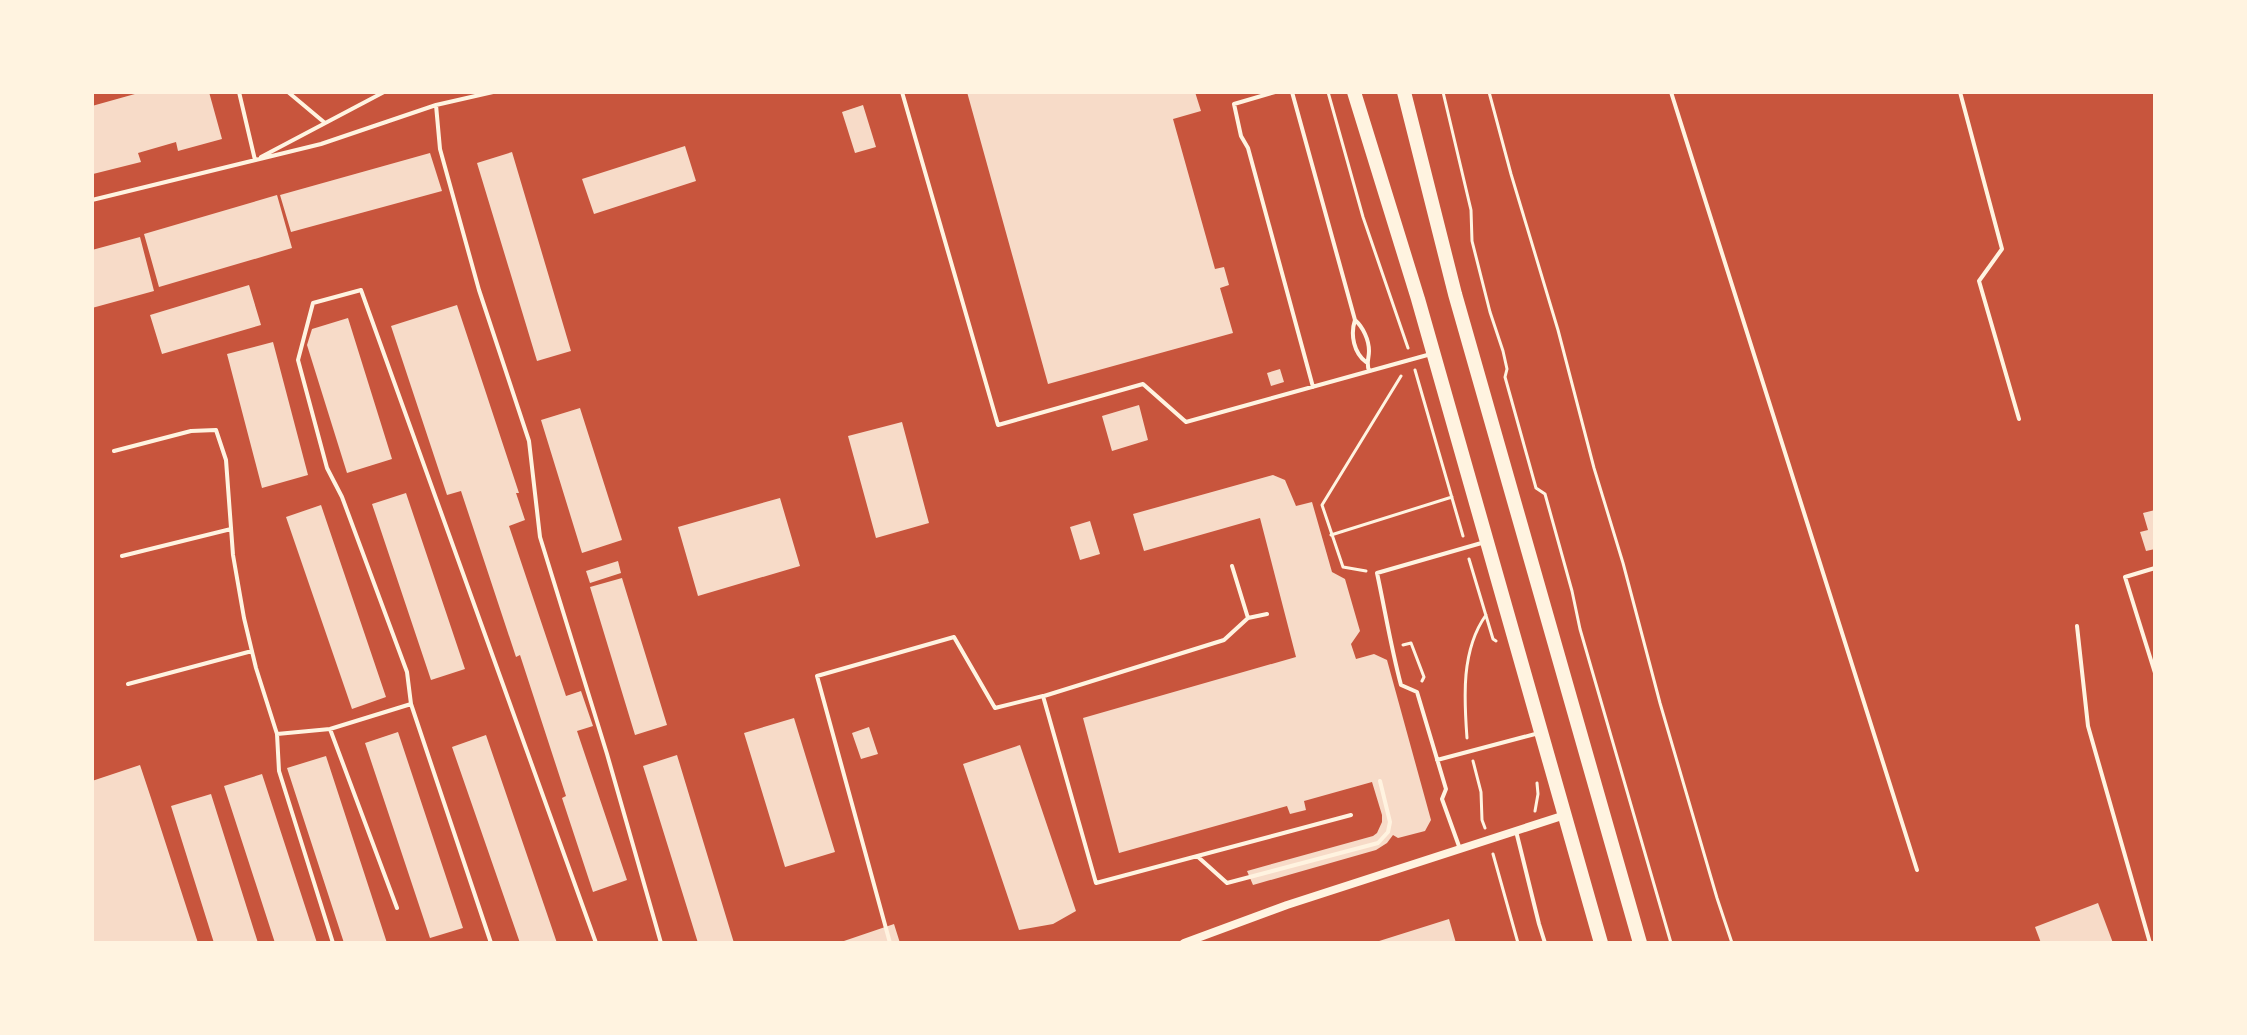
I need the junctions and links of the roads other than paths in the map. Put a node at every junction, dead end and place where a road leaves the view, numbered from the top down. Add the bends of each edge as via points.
1 (239, 92) edge
2 (288, 92) edge
3 (384, 92) edge
4 (493, 92) edge
5 (902, 92) edge
6 (1275, 92) edge
7 (1292, 92) edge
8 (1354, 92) edge
9 (1404, 92) edge
10 (1671, 92) edge
11 (1960, 92) edge
12 (436, 105) junction
13 (325, 123) junction
14 (255, 160) junction
15 (92, 200) edge
16 (1355, 320) junction
17 (1433, 353) junction
18 (1366, 362) junction
19 (1369, 371) junction
20 (1313, 387) junction
21 (2019, 419) dead end
22 (114, 451) dead end
23 (231, 529) junction
24 (1486, 541) junction
25 (122, 556) dead end
26 (1232, 566) dead end
27 (2155, 568) edge
28 (1267, 614) dead end
29 (1248, 618) junction
30 (2077, 626) dead end
31 (2155, 636) edge
32 (2145, 639) junction
33 (252, 651) junction
34 (2155, 673) edge
35 (128, 684) dead end
36 (1043, 696) junction
37 (411, 704) junction
38 (330, 729) junction
39 (1541, 732) junction
40 (277, 734) junction
41 (1437, 760) junction
42 (1380, 781) dead end
43 (1351, 815) dead end
44 (1565, 815) junction
45 (1516, 831) junction
46 (1460, 849) junction
47 (1197, 856) junction
48 (1917, 870) dead end
49 (397, 908) dead end
50 (333, 943) edge
51 (491, 943) edge
52 (596, 943) edge
53 (661, 943) edge
54 (890, 943) edge
55 (1184, 943) edge
56 (1545, 943) edge
57 (1601, 943) edge
58 (1640, 943) edge
59 (2150, 943) edge

1 - 14 lane
2 - 13 lane
3 - 13 lane
4 - 12 lane
5 - 20 lane via 998,425 1143,384 1186,422
6 - 20 lane via 1234,104
7 - 16 lane
8 - 17 main road
9 - 58 main road via 1455,294
10 - 48 lane
11 - 21 lane via 2002,249 1979,281
12 - 14 lane
12 - 53 lane via 440,149 479,290 529,441 540,537
13 - 14 lane
14 - 15 lane
16 - 18 lane via 1370,353
16 - 18 lane via 1351,330 1358,356
17 - 19 lane
17 - 24 main road
18 - 19 lane
19 - 20 lane
22 - 23 lane via 191,431 216,430 226,460
23 - 25 lane
23 - 33 lane
24 - 39 main road
24 - 41 lane via 1377,573 1401,685 1417,692
26 - 29 lane
27 - 32 lane via 2125,577
28 - 29 lane
29 - 36 lane via 1224,640
30 - 59 lane via 2088,726
31 - 32 lane
32 - 34 lane
33 - 35 lane
33 - 40 lane
36 - 47 lane via 1096,883
36 - 54 lane via 995,708 954,637 817,676
37 - 38 lane
37 - 51 lane
37 - 52 lane via 407,672 327,468 298,360 313,303 361,290
38 - 40 lane
38 - 49 lane
39 - 41 lane
39 - 44 main road
40 - 50 lane via 279,771
41 - 46 lane via 1446,789 1442,799
42 - 47 lane via 1390,822 1378,843 1227,883
43 - 47 lane
44 - 45 street
44 - 57 main road
45 - 46 street
45 - 56 lane
46 - 55 street

